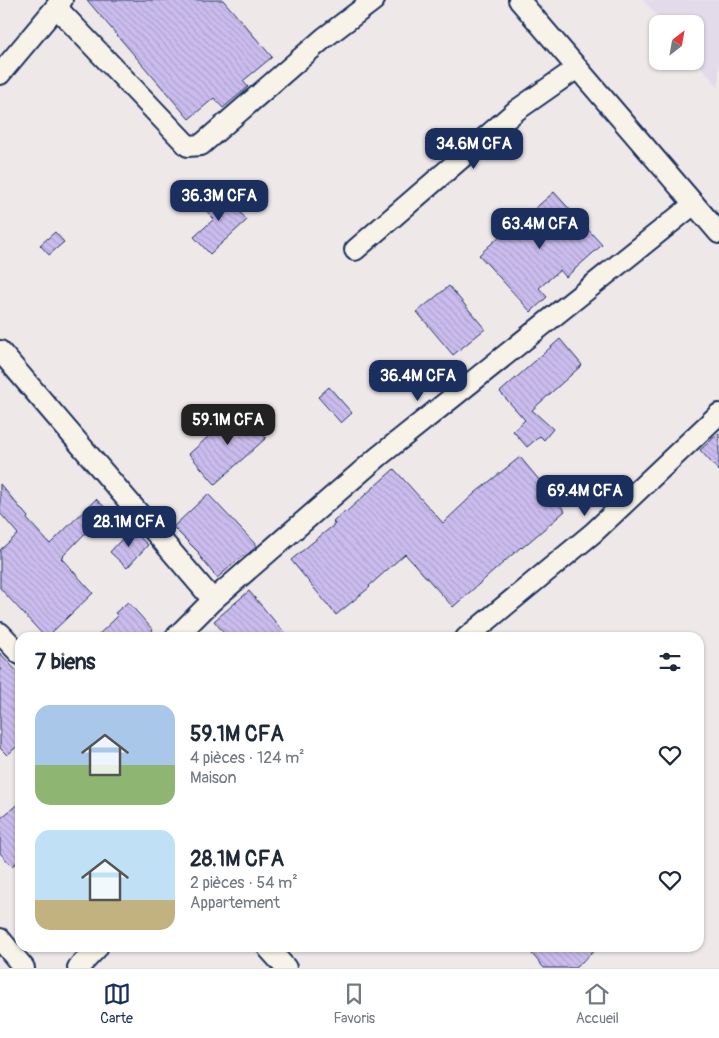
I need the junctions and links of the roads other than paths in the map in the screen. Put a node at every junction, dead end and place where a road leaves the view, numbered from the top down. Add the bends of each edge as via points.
1 (374, 0) edge
2 (519, 0) edge
3 (59, 4) edge
4 (577, 68) junction
5 (0, 74) edge
6 (694, 204) junction
7 (719, 233) edge
8 (355, 250) dead end
9 (0, 351) edge
10 (719, 414) edge
11 (213, 600) junction
12 (182, 632) edge
13 (473, 632) edge
14 (0, 633) edge
15 (15, 649) edge
16 (0, 939) edge
17 (93, 952) edge
18 (272, 952) edge
19 (24, 968) edge
20 (78, 968) edge
21 (286, 968) edge

1 - 3 street via 324,38 201,145 188,146
2 - 4 street
3 - 5 street
4 - 6 street
4 - 8 street via 517,110
6 - 7 street
6 - 11 street via 378,457
9 - 11 street
10 - 13 street via 593,533
11 - 12 street
14 - 15 street
16 - 19 street
17 - 20 street
18 - 21 street

